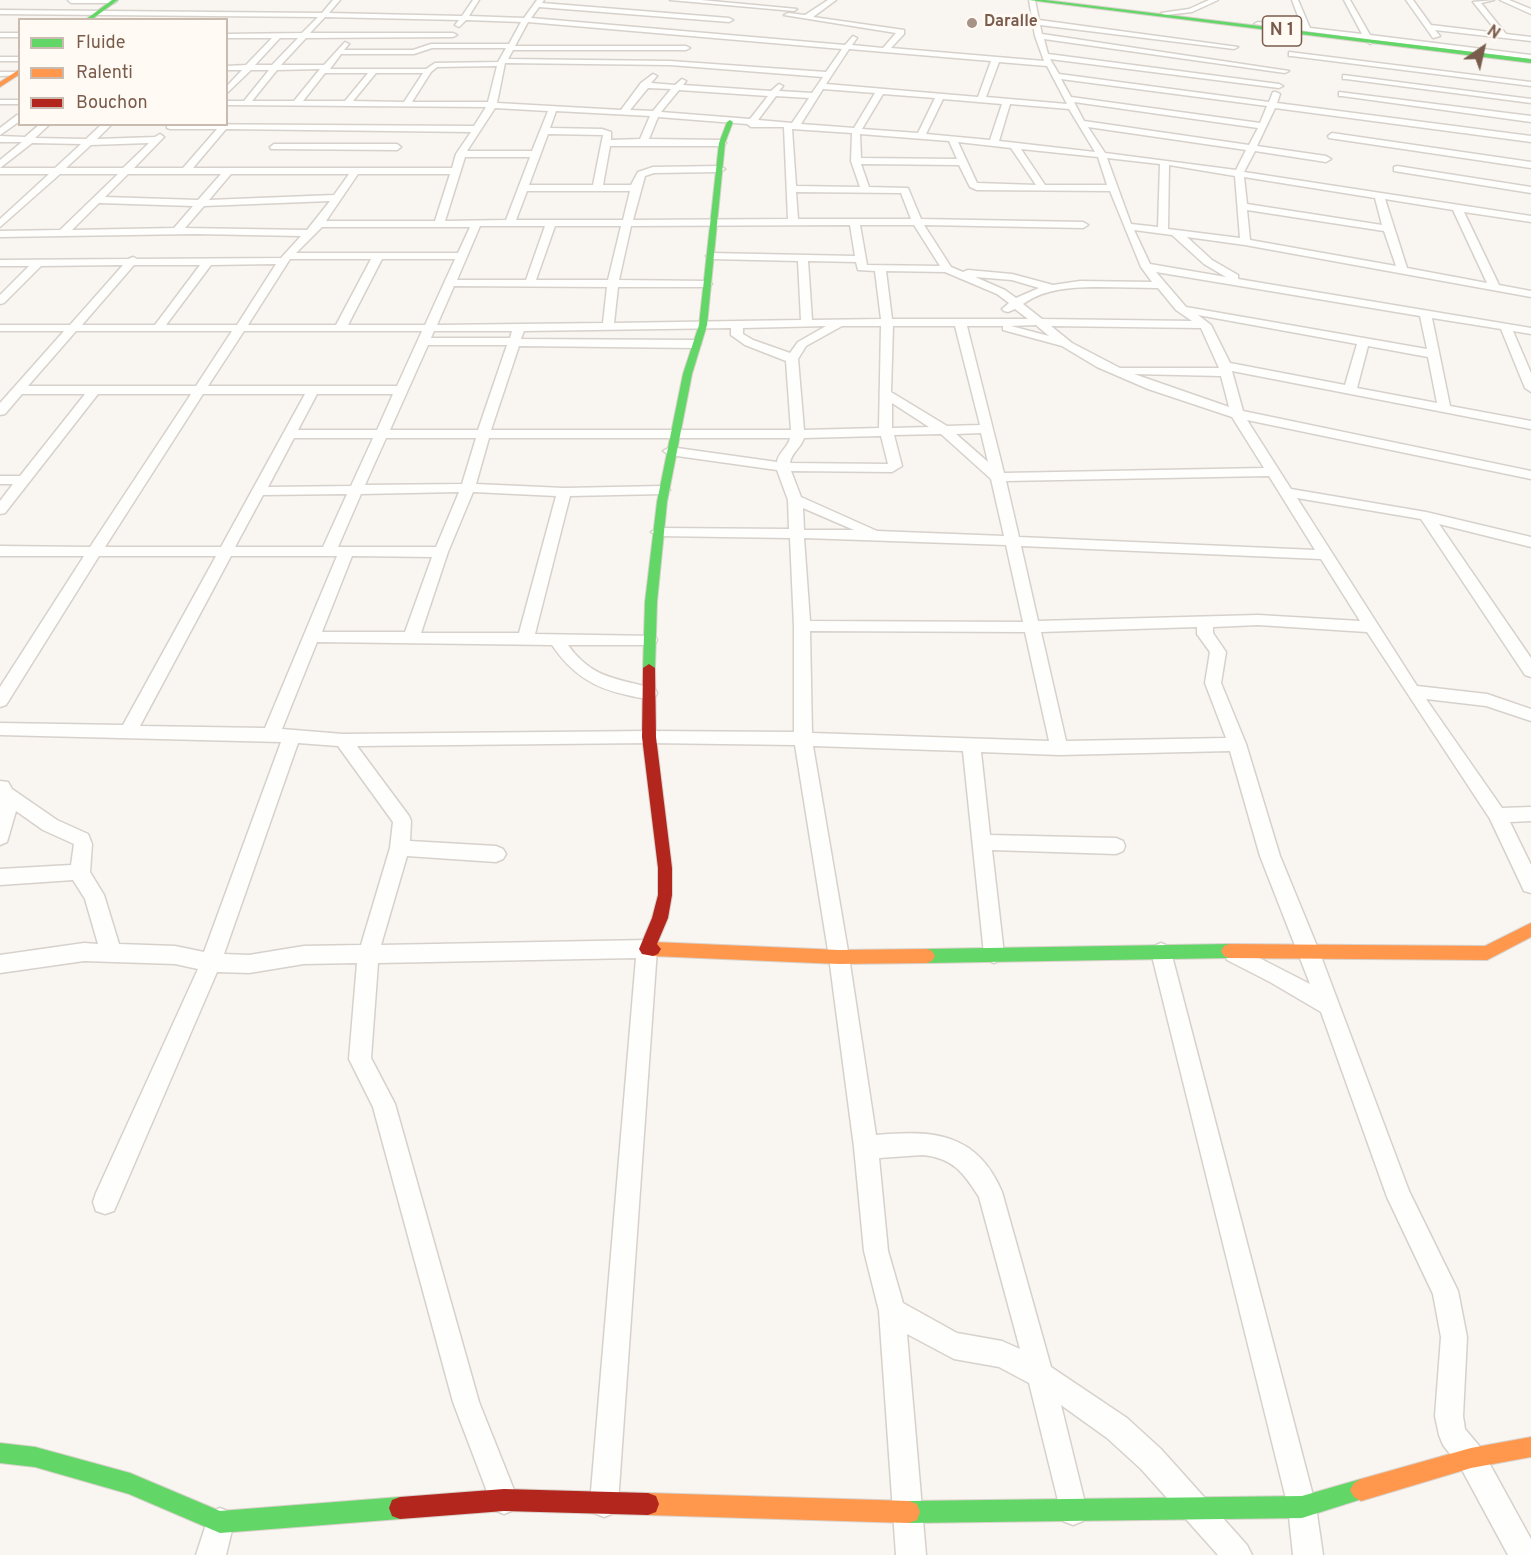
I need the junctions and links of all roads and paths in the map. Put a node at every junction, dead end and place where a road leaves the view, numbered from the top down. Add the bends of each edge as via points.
1 (115, 0) edge
2 (337, 0) edge
3 (476, 0) edge
4 (674, 0) edge
5 (801, 0) edge
6 (833, 0) edge
7 (1032, 0) edge
8 (1215, 0) edge
9 (1295, 0) edge
10 (1347, 0) edge
11 (1409, 0) edge
12 (1491, 0) edge
13 (1503, 0) edge
14 (32, 1) edge
15 (67, 1) edge
16 (1048, 1) edge
17 (539, 2) edge
18 (745, 2) edge
19 (1192, 3) dead end
20 (266, 4) dead end
21 (1203, 5) junction
22 (201, 6) dead end
23 (427, 6) dead end
24 (636, 6) dead end
25 (161, 7) dead end
26 (377, 7) dead end
27 (794, 9) junction
28 (0, 12) edge
29 (630, 12) junction
30 (1531, 12) edge
31 (13, 13) junction
32 (152, 13) junction
33 (191, 13) junction
34 (252, 14) junction
35 (324, 14) junction
36 (1159, 14) junction
37 (788, 15) junction
38 (91, 16) edge
39 (420, 16) junction
40 (463, 17) junction
41 (146, 18) edge
42 (186, 18) edge
43 (806, 18) junction
44 (526, 20) junction
45 (729, 20) junction
46 (0, 21) edge
47 (825, 21) junction
48 (1037, 21) junction
49 (781, 24) dead end
50 (361, 25) junction
51 (0, 27) edge
52 (18, 27) edge
53 (616, 27) junction
54 (1245, 27) junction
55 (1430, 27) junction
56 (818, 28) dead end
57 (662, 31) junction
58 (774, 32) dead end
59 (1304, 32) junction
60 (703, 34) junction
61 (0, 35) edge
62 (18, 35) edge
63 (304, 35) junction
64 (453, 35) junction
65 (278, 36) junction
66 (572, 36) junction
67 (715, 36) junction
68 (813, 36) dead end
69 (1039, 36) junction
70 (1504, 36) junction
71 (228, 37) edge
72 (733, 37) junction
73 (854, 37) dead end
74 (1369, 39) junction
75 (1531, 39) edge
76 (767, 40) junction
77 (808, 43) junction
78 (727, 44) dead end
79 (448, 45) junction
80 (848, 46) junction
81 (1234, 46) junction
82 (510, 47) junction
83 (613, 48) junction
84 (659, 48) junction
85 (686, 48) junction
86 (886, 49) junction
87 (1446, 49) junction
88 (339, 52) junction
89 (1292, 54) junction
90 (714, 58) dead end
91 (0, 59) edge
92 (18, 59) edge
93 (996, 59) junction
94 (1531, 59) edge
95 (1048, 60) junction
96 (1227, 61) junction
97 (1350, 61) junction
98 (502, 62) junction
99 (610, 62) junction
100 (670, 63) junction
101 (703, 65) junction
102 (1474, 66) junction
103 (275, 67) junction
104 (228, 68) edge
105 (250, 68) junction
106 (326, 69) junction
107 (374, 71) junction
108 (428, 71) junction
109 (1285, 71) junction
110 (789, 72) junction
111 (18, 73) edge
112 (828, 75) junction
113 (1056, 76) junction
114 (1346, 77) junction
115 (745, 80) junction
116 (0, 82) edge
117 (1531, 84) edge
118 (644, 85) junction
119 (821, 86) junction
120 (1279, 86) junction
121 (676, 87) junction
122 (228, 90) edge
123 (881, 90) junction
124 (774, 93) junction
125 (1342, 94) junction
126 (941, 95) junction
127 (813, 96) junction
128 (1490, 96) junction
129 (981, 99) junction
130 (729, 100) dead end
131 (1007, 101) junction
132 (1531, 101) edge
133 (0, 102) edge
134 (18, 102) edge
135 (247, 102) junction
136 (228, 103) edge
137 (297, 103) junction
138 (1072, 103) junction
139 (330, 104) junction
140 (407, 104) junction
141 (346, 105) junction
142 (492, 105) junction
143 (1272, 105) junction
144 (553, 109) junction
145 (584, 110) junction
146 (323, 112) dead end
147 (623, 113) junction
148 (1337, 113) junction
149 (655, 114) junction
150 (1500, 115) junction
151 (1200, 117) junction
152 (18, 118) edge
153 (723, 118) junction
154 (1531, 119) edge
155 (316, 120) dead end
156 (1081, 123) junction
157 (751, 124) junction
158 (44, 126) edge
159 (106, 126) edge
160 (169, 126) edge
161 (224, 126) joint
162 (1263, 126) junction
163 (291, 127) junction
164 (791, 127) junction
165 (310, 128) junction
166 (408, 128) junction
167 (475, 129) junction
168 (544, 130) junction
169 (0, 132) edge
170 (578, 132) junction
171 (856, 132) junction
172 (921, 136) junction
173 (1512, 136) junction
174 (1190, 138) junction
175 (0, 139) edge
176 (952, 139) junction
177 (1531, 139) edge
178 (29, 140) junction
179 (156, 141) junction
180 (90, 142) junction
181 (643, 142) junction
182 (722, 142) junction
183 (606, 143) junction
184 (994, 143) junction
185 (1014, 146) junction
186 (1401, 146) junction
187 (1517, 146) dead end
188 (1251, 147) junction
189 (461, 154) junction
190 (535, 154) junction
191 (1101, 154) junction
192 (1522, 155) dead end
193 (265, 159) junction
194 (390, 160) junction
195 (1326, 160) junction
196 (856, 161) junction
197 (962, 162) junction
198 (1165, 162) junction
199 (0, 165) edge
200 (1530, 167) edge
201 (720, 169) junction
202 (0, 171) edge
203 (125, 171) junction
204 (186, 171) junction
205 (228, 171) junction
206 (454, 171) junction
207 (57, 172) junction
208 (356, 172) junction
209 (1239, 173) junction
210 (1394, 183) junction
211 (522, 188) junction
212 (635, 188) junction
213 (1043, 188) junction
214 (1115, 188) junction
215 (597, 189) junction
216 (792, 189) junction
217 (865, 189) junction
218 (1531, 190) edge
219 (1379, 195) junction
220 (336, 198) junction
221 (98, 200) junction
222 (203, 203) junction
223 (1242, 206) junction
224 (1457, 207) junction
225 (1531, 219) edge
226 (510, 222) junction
227 (715, 222) junction
228 (793, 222) junction
229 (854, 222) junction
230 (917, 222) junction
231 (439, 223) junction
232 (477, 223) junction
233 (550, 223) junction
234 (627, 223) junction
235 (0, 224) edge
236 (1083, 225) dead end
237 (1127, 226) junction
238 (315, 229) junction
239 (1388, 229) junction
240 (177, 231) junction
241 (195, 231) junction
242 (1164, 231) junction
243 (62, 232) junction
244 (128, 232) junction
245 (1176, 233) junction
246 (0, 234) edge
247 (1245, 242) junction
248 (111, 253) junction
249 (178, 253) junction
250 (378, 256) junction
251 (462, 256) junction
252 (711, 256) junction
253 (286, 258) junction
254 (803, 258) junction
255 (860, 259) junction
256 (1205, 259) junction
257 (133, 260) junction
258 (34, 261) junction
259 (208, 261) junction
260 (0, 262) edge
261 (1146, 267) junction
262 (880, 269) junction
263 (952, 271) junction
264 (1171, 271) junction
265 (1403, 271) junction
266 (450, 283) junction
267 (530, 283) junction
268 (613, 283) junction
269 (1248, 283) junction
270 (706, 285) junction
271 (1159, 285) junction
272 (1053, 288) junction
273 (1495, 288) junction
274 (1531, 294) edge
275 (0, 301) edge
276 (1015, 302) junction
277 (1180, 308) junction
278 (1425, 312) junction
279 (807, 322) junction
280 (960, 322) junction
281 (979, 322) junction
282 (998, 322) junction
283 (1039, 322) junction
284 (853, 323) junction
285 (886, 323) junction
286 (737, 324) junction
287 (703, 325) junction
288 (1205, 325) junction
289 (609, 326) junction
290 (1506, 326) junction
291 (430, 327) junction
292 (0, 328) edge
293 (75, 328) junction
294 (158, 328) junction
295 (240, 328) junction
296 (340, 328) junction
297 (519, 328) junction
298 (1531, 331) edge
299 (424, 341) junction
300 (513, 342) junction
301 (1362, 342) junction
302 (695, 344) junction
303 (1068, 345) junction
304 (1432, 354) junction
305 (792, 359) junction
306 (1226, 369) junction
307 (1113, 370) junction
308 (1531, 388) edge
309 (18, 390) junction
310 (94, 390) junction
311 (200, 390) junction
312 (313, 390) junction
313 (402, 390) junction
314 (1350, 390) junction
315 (885, 394) junction
316 (1444, 407) junction
317 (0, 411) edge
318 (1237, 414) junction
319 (1531, 426) edge
320 (987, 429) junction
321 (945, 430) junction
322 (886, 431) junction
323 (289, 434) junction
324 (382, 434) junction
325 (674, 434) junction
326 (798, 434) junction
327 (483, 435) junction
328 (670, 451) junction
329 (783, 467) junction
330 (1274, 472) junction
331 (1531, 475) edge
332 (997, 477) junction
333 (0, 480) edge
334 (24, 480) junction
335 (468, 489) junction
336 (663, 490) junction
337 (259, 491) junction
338 (356, 492) junction
339 (564, 492) junction
340 (1287, 492) junction
341 (795, 500) junction
342 (0, 510) edge
343 (1426, 516) junction
344 (658, 532) junction
345 (796, 535) junction
346 (878, 535) junction
347 (1013, 542) junction
348 (1531, 543) edge
349 (0, 551) edge
350 (347, 551) junction
351 (94, 552) junction
352 (225, 552) junction
353 (328, 552) junction
354 (441, 552) junction
355 (1328, 555) junction
356 (1205, 623) junction
357 (802, 626) junction
358 (1032, 627) junction
359 (1372, 627) junction
360 (310, 637) junction
361 (411, 638) junction
362 (526, 639) junction
363 (556, 639) junction
364 (649, 640) junction
365 (1531, 671) edge
366 (1412, 691) junction
367 (649, 693) junction
368 (0, 701) edge
369 (1531, 715) edge
370 (128, 732) junction
371 (1, 733) edge
372 (282, 735) junction
373 (649, 736) junction
374 (803, 739) junction
375 (343, 740) junction
376 (1237, 744) junction
377 (971, 745) junction
378 (1059, 748) junction
379 (3, 789) edge
380 (1531, 814) edge
381 (1497, 815) junction
382 (0, 837) edge
383 (982, 842) junction
384 (1116, 846) dead end
385 (400, 848) junction
386 (496, 854) dead end
387 (80, 872) junction
388 (0, 877) edge
389 (1531, 885) edge
390 (1531, 929) edge
391 (647, 949) junction
392 (1227, 951) junction
393 (1309, 951) junction
394 (111, 952) junction
395 (1161, 952) junction
396 (994, 954) junction
397 (369, 955) junction
398 (839, 957) junction
399 (211, 963) junction
400 (0, 964) edge
401 (1328, 1005) junction
402 (866, 1147) junction
403 (105, 1202) dead end
404 (892, 1311) junction
405 (1040, 1375) junction
406 (1531, 1447) edge
407 (0, 1453) edge
408 (1471, 1458) junction
409 (504, 1500) junction
410 (604, 1503) junction
411 (1302, 1507) junction
412 (1197, 1510) junction
413 (1073, 1511) junction
414 (908, 1512) junction
415 (220, 1522) junction
416 (211, 1555) edge
417 (911, 1555) edge
418 (1237, 1555) edge
419 (1308, 1555) edge
420 (1524, 1555) edge

1 - 15 street
1 - 38 main road
2 - 35 street
3 - 40 street
4 - 18 street
5 - 27 street
6 - 43 street
7 - 16 main road, N 1
7 - 48 street
8 - 21 street
9 - 59 street
10 - 74 street
11 - 55 street
12 - 70 street via 1476,2
13 - 30 street
14 - 31 street
16 - 36 main road, N 1
17 - 29 street
17 - 44 street
18 - 27 street
18 - 45 street
19 - 21 street
20 - 34 street
21 - 36 street via 1190,11
22 - 33 street
23 - 39 street
24 - 29 street
25 - 32 street
26 - 50 street
27 - 37 street
28 - 31 street
29 - 45 street
29 - 53 street
31 - 38 street
31 - 46 street
32 - 33 street
32 - 38 street
32 - 41 street
33 - 34 street
33 - 42 street
34 - 35 street
35 - 50 street
35 - 63 street
36 - 54 main road, N 1
36 - 59 street
37 - 43 street
37 - 49 street
39 - 40 street
39 - 50 street
40 - 44 street
40 - 64 street
43 - 47 street
44 - 66 street
44 - 82 street
45 - 67 street
47 - 56 street
47 - 86 street via 901,32
48 - 69 street
48 - 81 street
50 - 63 street
50 - 64 street
50 - 88 street
51 - 52 street
53 - 57 street
53 - 66 street
53 - 83 street
54 - 59 main road, N 1
54 - 81 street
55 - 70 street
55 - 87 street
57 - 60 street
57 - 84 street
58 - 76 street
59 - 74 main road, N 1
59 - 89 street
60 - 67 street
60 - 85 street
61 - 62 street
63 - 65 street
63 - 103 street
64 - 79 street
65 - 71 street
65 - 105 street
66 - 82 street
66 - 83 street
67 - 72 street
68 - 77 street
69 - 95 street
69 - 96 street
70 - 75 street
72 - 76 street
72 - 78 street
73 - 80 street
74 - 87 main road, N 1
76 - 77 street
77 - 80 street
79 - 82 street
79 - 88 street via 427,46 414,52
80 - 86 street
80 - 112 street
81 - 96 street
82 - 98 street
83 - 84 street
83 - 99 street
84 - 85 street
85 - 100 street
86 - 93 street
87 - 94 street
87 - 102 main road, N 1
88 - 106 street
89 - 97 street
89 - 109 street
90 - 101 street
91 - 92 street
93 - 95 street
93 - 129 street
94 - 102 main road, N 1
95 - 113 street
95 - 120 street
96 - 109 street
97 - 102 street
97 - 114 street
98 - 99 street
98 - 108 street via 440,64
98 - 142 street
99 - 100 street
100 - 101 street
100 - 118 street
101 - 115 street
101 - 121 street
102 - 117 street
102 - 128 street
103 - 105 street
103 - 106 street
103 - 135 street
104 - 105 street
105 - 122 street
106 - 107 street
106 - 137 street
107 - 108 street
107 - 141 street
108 - 140 street
109 - 120 street
110 - 112 street
110 - 115 street
110 - 124 street
111 - 116 main road
112 - 119 street
113 - 138 street
113 - 143 street
114 - 125 street
114 - 128 street
115 - 121 street
115 - 124 street
115 - 130 street
118 - 121 street
118 - 147 street
119 - 123 street
119 - 127 street
120 - 143 street
121 - 149 street
123 - 126 street
123 - 171 street
124 - 127 street
124 - 157 street
125 - 148 street
125 - 150 street
126 - 129 street
126 - 172 street
127 - 164 street
128 - 132 street
128 - 150 street
129 - 131 street
131 - 138 street
131 - 184 street
133 - 134 street
135 - 136 street
135 - 137 street
137 - 139 street
138 - 151 street
138 - 156 street
139 - 141 street
139 - 146 street
140 - 141 street
140 - 142 street
142 - 144 street
142 - 167 street
143 - 148 street
143 - 162 street
144 - 145 street
144 - 168 street
145 - 147 street
145 - 170 street
147 - 149 street
148 - 173 street
148 - 195 street
149 - 153 street
149 - 181 street
150 - 154 street
150 - 173 street
151 - 162 street
151 - 174 street
152 - 169 street
153 - 157 street
153 - 182 main road
155 - 165 street
156 - 174 street
156 - 191 street
157 - 164 street
158 - 178 street
159 - 180 street
160 - 179 street
161 - 163 street
161 - 204 street
162 - 188 street
163 - 165 street
163 - 193 street
164 - 171 street
164 - 216 street
165 - 166 street
166 - 167 street
166 - 194 street
167 - 189 street
168 - 170 street
168 - 190 street
170 - 183 street via 606,133
171 - 172 street
171 - 196 street
172 - 176 street
173 - 177 street
173 - 187 street
174 - 188 street
175 - 178 street
176 - 184 street
176 - 197 street
178 - 180 street
178 - 199 street
179 - 180 street
179 - 203 street
180 - 207 street
181 - 182 street
181 - 183 street
182 - 201 main road
183 - 215 street
184 - 185 street
185 - 191 street
185 - 213 street
186 - 195 street
186 - 200 street
186 - 210 street
188 - 195 street
188 - 209 street
189 - 190 street
189 - 206 street
190 - 211 street
191 - 198 street
191 - 214 street
192 - 200 street
193 - 194 street
193 - 205 street
193 - 208 street
194 - 206 street
194 - 208 street
195 - 209 street
195 - 219 street
196 - 197 street
196 - 217 street
197 - 213 street via 976,187
198 - 209 street
198 - 242 street
201 - 212 street via 647,171
201 - 227 main road
202 - 207 street
203 - 204 street
203 - 207 street
203 - 221 street
204 - 205 street
205 - 222 street
206 - 231 street
207 - 235 street
208 - 220 street
209 - 223 street
210 - 218 street
210 - 219 street
210 - 224 street
211 - 215 street
211 - 226 street
212 - 215 street
212 - 234 street
213 - 214 street
214 - 237 street
216 - 217 street
216 - 228 street
217 - 230 street via 905,190
219 - 239 street
220 - 222 street
220 - 238 street
221 - 222 street
221 - 243 street
222 - 240 street
223 - 239 street
223 - 247 street
224 - 225 street
224 - 273 street
226 - 232 street
226 - 233 street
227 - 228 street
227 - 234 street
227 - 252 main road
228 - 229 street
229 - 230 street
229 - 255 street
230 - 236 street
230 - 263 street
231 - 232 street
231 - 238 street
232 - 251 street
233 - 234 street
233 - 267 street
234 - 268 street
237 - 242 street
237 - 261 street
238 - 241 street
238 - 253 street
239 - 265 street
240 - 241 street
240 - 244 street
241 - 249 street
242 - 245 street
243 - 244 street
243 - 246 street
243 - 258 street
244 - 248 street
245 - 247 street
245 - 256 street
247 - 265 street
248 - 257 street
248 - 258 street
249 - 257 street
249 - 259 street
250 - 251 street
250 - 253 street
250 - 296 street
251 - 266 street
252 - 254 street
252 - 270 main road
253 - 259 street
253 - 295 street
254 - 255 street
254 - 279 street
255 - 262 street via 862,268
256 - 264 street
256 - 269 street
257 - 293 street
258 - 260 street
258 - 275 street
259 - 294 street
261 - 264 street
261 - 271 street
262 - 263 street
262 - 285 street
263 - 272 street via 1005,276
263 - 276 street
264 - 269 street
265 - 273 street
266 - 267 street
266 - 291 street
267 - 268 street
268 - 270 street
268 - 289 street
269 - 278 street
270 - 287 main road
271 - 272 street
271 - 277 street
272 - 276 street
273 - 274 street
276 - 282 street
276 - 283 street
277 - 288 street
277 - 301 street
278 - 290 street
278 - 304 street
279 - 284 street
279 - 286 street
280 - 281 street
280 - 285 street
280 - 320 street
281 - 282 street
281 - 303 street
282 - 283 street
283 - 288 street
283 - 303 street
284 - 285 street
284 - 305 street via 840,324 811,338
285 - 315 street
286 - 287 street
286 - 305 street via 737,335 742,340
287 - 289 street
287 - 302 main road
288 - 306 street
289 - 297 street
290 - 298 street
290 - 308 street
291 - 296 street
291 - 297 street
291 - 299 street
292 - 293 street
293 - 294 street
293 - 309 street
294 - 295 street
295 - 296 street
295 - 311 street
297 - 300 street
299 - 300 street
299 - 313 street
300 - 302 street
300 - 327 street
301 - 304 street
301 - 314 street
302 - 325 main road
303 - 307 street
304 - 316 street
305 - 326 street
306 - 307 street
306 - 314 street
306 - 318 street
307 - 318 street
309 - 310 street
309 - 317 street
310 - 311 street
310 - 334 street
311 - 312 street
311 - 351 street
312 - 313 street
312 - 323 street
313 - 324 street
314 - 316 street
315 - 321 street
315 - 322 street
316 - 319 street
318 - 330 street
318 - 331 street
320 - 321 street
320 - 332 street
321 - 322 street
321 - 332 street
322 - 326 street
322 - 329 street via 892,468
323 - 324 street
323 - 337 street
324 - 327 street
324 - 338 street
325 - 326 street
325 - 327 street
325 - 328 main road
326 - 329 street via 795,445 784,457
327 - 335 street
328 - 329 street
328 - 336 main road
329 - 341 street
330 - 332 street
330 - 340 street
332 - 347 street
333 - 334 street
334 - 342 street
335 - 338 street
335 - 339 street
335 - 354 street
336 - 339 street
336 - 344 main road
337 - 338 street
337 - 352 street
338 - 353 street
339 - 362 street
340 - 343 street
340 - 355 street
341 - 345 street
341 - 346 street
343 - 348 street
343 - 365 street
344 - 345 street
344 - 364 main road
345 - 346 street
345 - 357 street
346 - 347 street
347 - 355 street
347 - 358 street
349 - 351 street
350 - 353 street
350 - 354 street
350 - 360 street
351 - 352 street
351 - 368 street
352 - 353 street
352 - 370 street
354 - 361 street
355 - 359 street
356 - 358 street
356 - 359 street via 1258,620
356 - 376 street via 1205,634 1219,647 1220,662 1213,683
357 - 358 street
357 - 374 street
358 - 378 street
359 - 366 street
360 - 361 street
360 - 372 street
361 - 362 street
362 - 363 street
363 - 364 street
363 - 367 street via 574,664 598,682
364 - 367 main road
366 - 369 street via 1487,700
366 - 381 street
367 - 373 main road
370 - 371 street
370 - 372 street
372 - 375 street
372 - 399 street
373 - 374 street
373 - 375 street
373 - 391 main road via 665,895
374 - 377 street
374 - 398 street
375 - 385 street via 402,821
376 - 378 street
376 - 393 street via 1270,856
377 - 378 street
377 - 383 street
379 - 382 street via 8,818
379 - 387 street via 50,825 81,839
380 - 381 street
381 - 389 street
383 - 384 street
383 - 396 street
385 - 386 street
385 - 397 street
387 - 388 street
387 - 394 street via 94,895
390 - 393 main road via 1487,953
391 - 397 street
391 - 398 main road
391 - 410 street
392 - 393 main road
392 - 395 main road
392 - 401 street
393 - 401 street
394 - 399 street via 175,955
394 - 400 street
395 - 396 main road
395 - 411 street
396 - 398 main road
397 - 399 street via 304,955 249,964
397 - 409 street via 360,1059 384,1104 466,1402
398 - 402 street
399 - 403 street
401 - 408 street via 1399,1197 1445,1291 1454,1337 1449,1416 1453,1435
402 - 404 street via 876,1251
402 - 405 street via 928,1144 952,1150 974,1168 990,1192
404 - 405 street via 954,1346 1002,1354
404 - 414 street
405 - 412 street via 1117,1428
405 - 413 street
406 - 408 main road
407 - 415 main road via 35,1457 130,1484
408 - 411 main road
408 - 420 street
409 - 410 main road
409 - 415 main road
410 - 414 main road
411 - 412 main road
411 - 419 street
412 - 413 main road
412 - 418 street
413 - 414 main road
414 - 417 street
415 - 416 street

